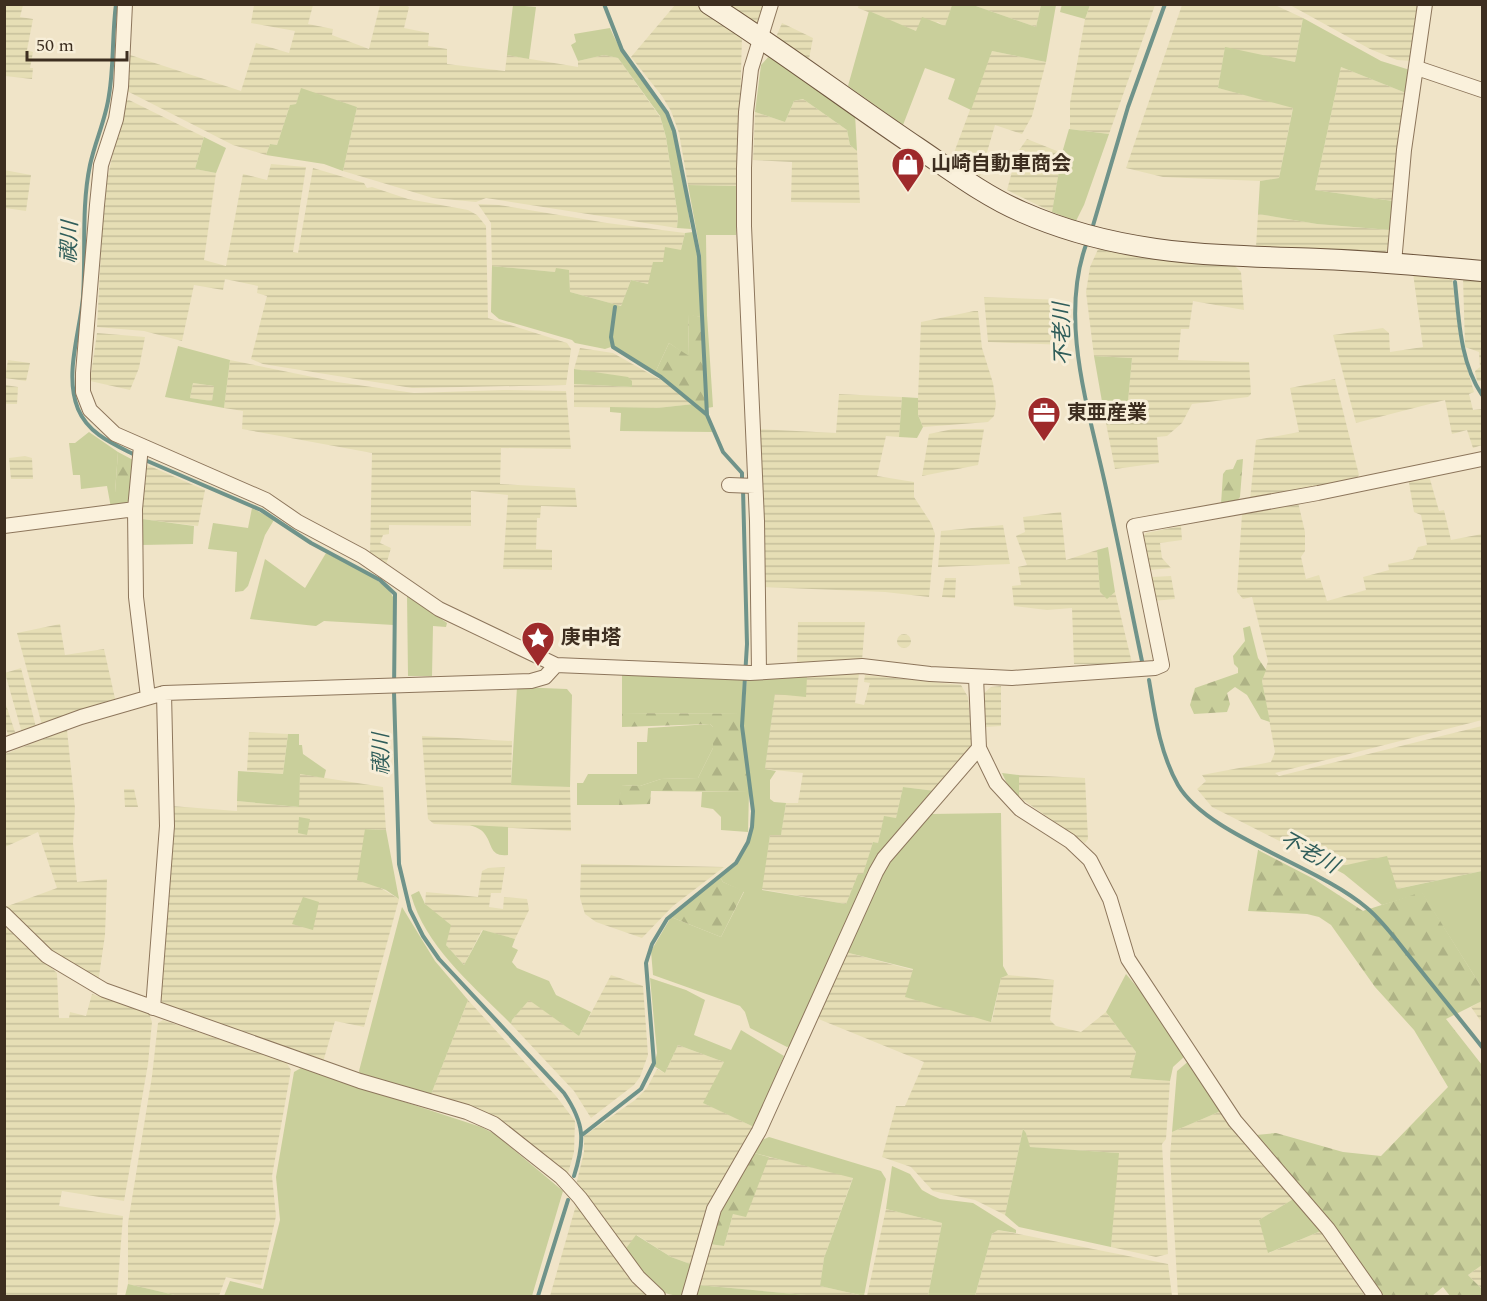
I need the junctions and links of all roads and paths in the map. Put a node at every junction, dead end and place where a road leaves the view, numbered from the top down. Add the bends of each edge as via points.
1 (125, 4) edge
2 (709, 4) edge
3 (771, 4) edge
4 (1425, 4) edge
5 (760, 37) junction
6 (1417, 68) junction
7 (1482, 90) edge
8 (1394, 263) junction
9 (1482, 271) edge
10 (141, 446) junction
11 (1482, 459) edge
12 (729, 485) dead end
13 (751, 486) junction
14 (135, 509) junction
15 (4, 526) edge
16 (556, 665) junction
17 (755, 672) junction
18 (976, 677) junction
19 (164, 693) junction
20 (148, 697) junction
21 (4, 745) edge
22 (979, 748) junction
23 (4, 914) edge
24 (153, 1008) junction
25 (658, 1296) edge
26 (689, 1296) edge
27 (1375, 1296) edge

1 - 10 street via 121,87 116,119 101,165 83,392 90,410 104,424
2 - 5 street
3 - 5 street
4 - 6 street
5 - 8 street via 970,184 1021,212 1098,240 1186,254
5 - 13 street via 747,101 744,179
6 - 7 street
6 - 8 street via 1402,162
8 - 9 street
10 - 14 street
10 - 16 street via 266,500 362,556 439,609
11 - 18 street via 1134,526 1162,665 1139,670
12 - 13 street
13 - 17 street
14 - 15 street
14 - 20 street via 136,597
16 - 17 street
16 - 19 street via 531,681
17 - 18 street via 862,666
18 - 22 street
19 - 20 street
19 - 24 street via 167,826
20 - 21 street
22 - 26 street via 876,872 759,1131 714,1209
22 - 27 street via 996,783 1008,797 1090,860 1110,899 1128,959 1235,1121 1328,1229
23 - 24 street via 47,956 72,973
24 - 25 street via 494,1124 561,1177 638,1277

